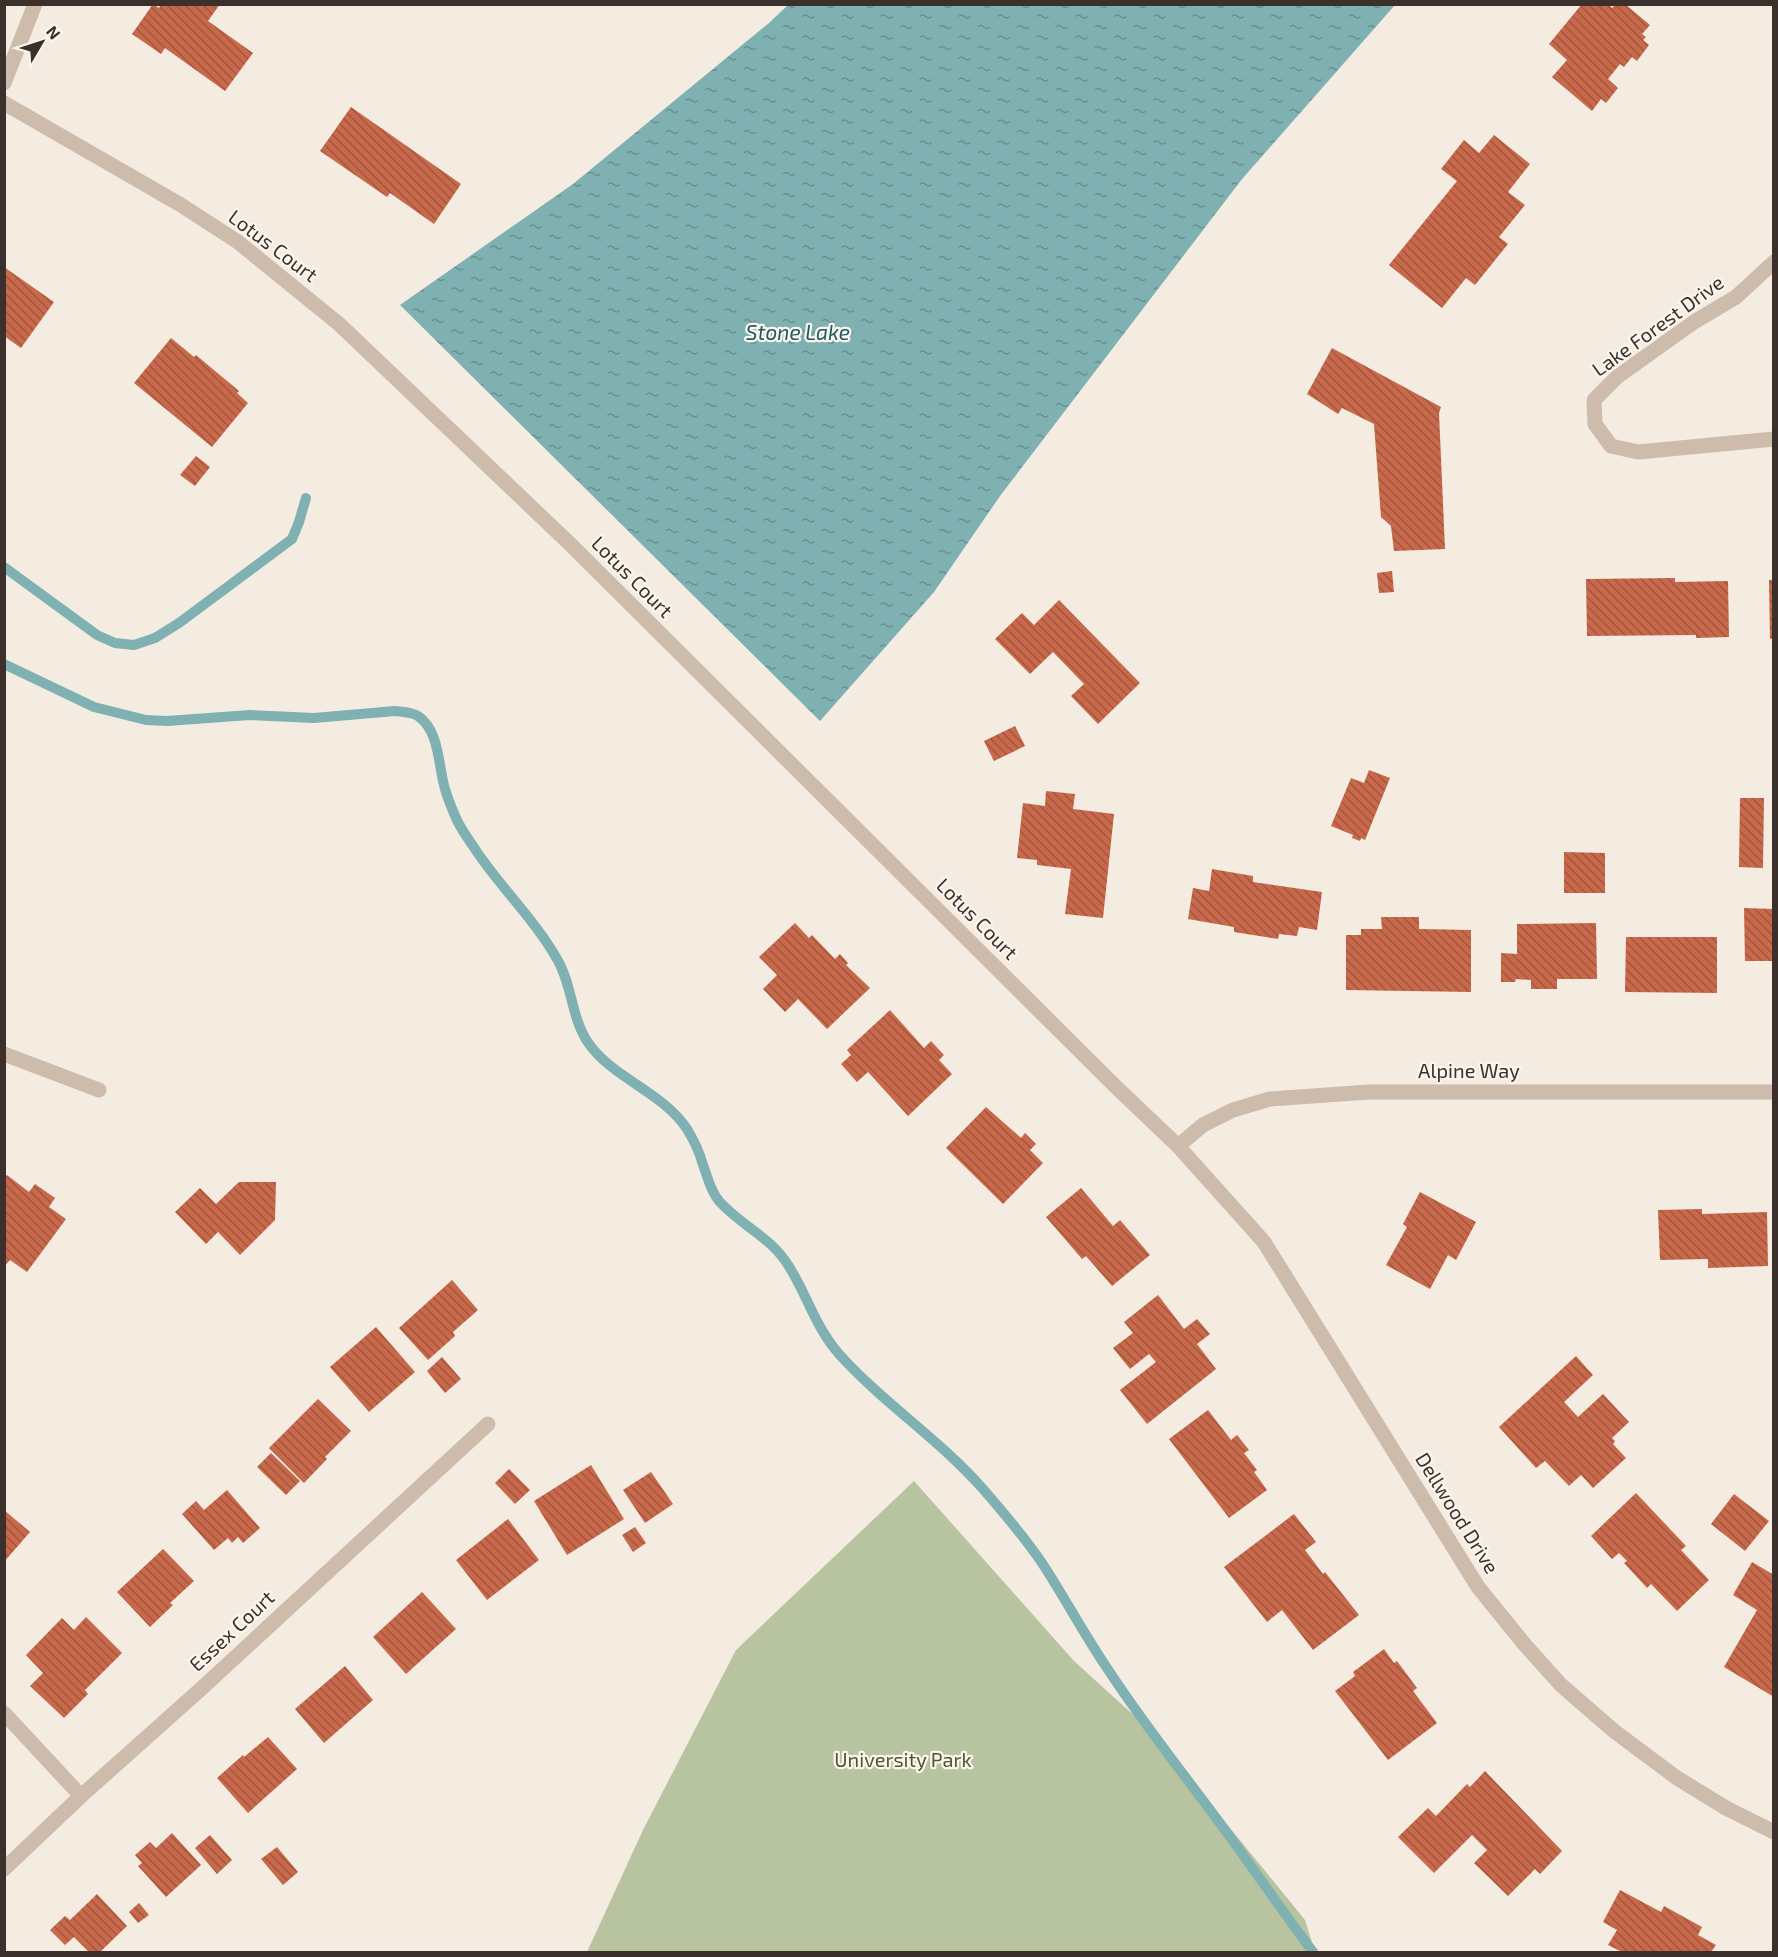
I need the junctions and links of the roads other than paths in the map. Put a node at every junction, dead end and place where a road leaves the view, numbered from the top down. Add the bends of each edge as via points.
1 (35, 4) edge
2 (4, 83) edge
3 (4, 103) edge
4 (1773, 262) edge
5 (1773, 439) edge
6 (4, 1054) edge
7 (99, 1090) dead end
8 (1773, 1092) edge
9 (1178, 1146) junction
10 (488, 1424) dead end
11 (4, 1713) edge
12 (81, 1796) junction
13 (1773, 1832) edge
14 (4, 1869) edge

1 - 2 street
3 - 9 street, Lotus Court via 238,242 339,324 577,551
4 - 5 street, Lake Forest Drive via 1736,297 1617,377 1594,400 1595,424 1611,446 1638,452
6 - 7 street
8 - 9 street, Alpine Way via 1369,1092 1270,1099 1233,1110 1203,1125
9 - 13 street, Dellwood Drive via 1264,1242 1478,1587 1525,1645 1605,1723 1677,1778
10 - 12 street, Essex Court
11 - 12 street
12 - 14 street, Essex Court

